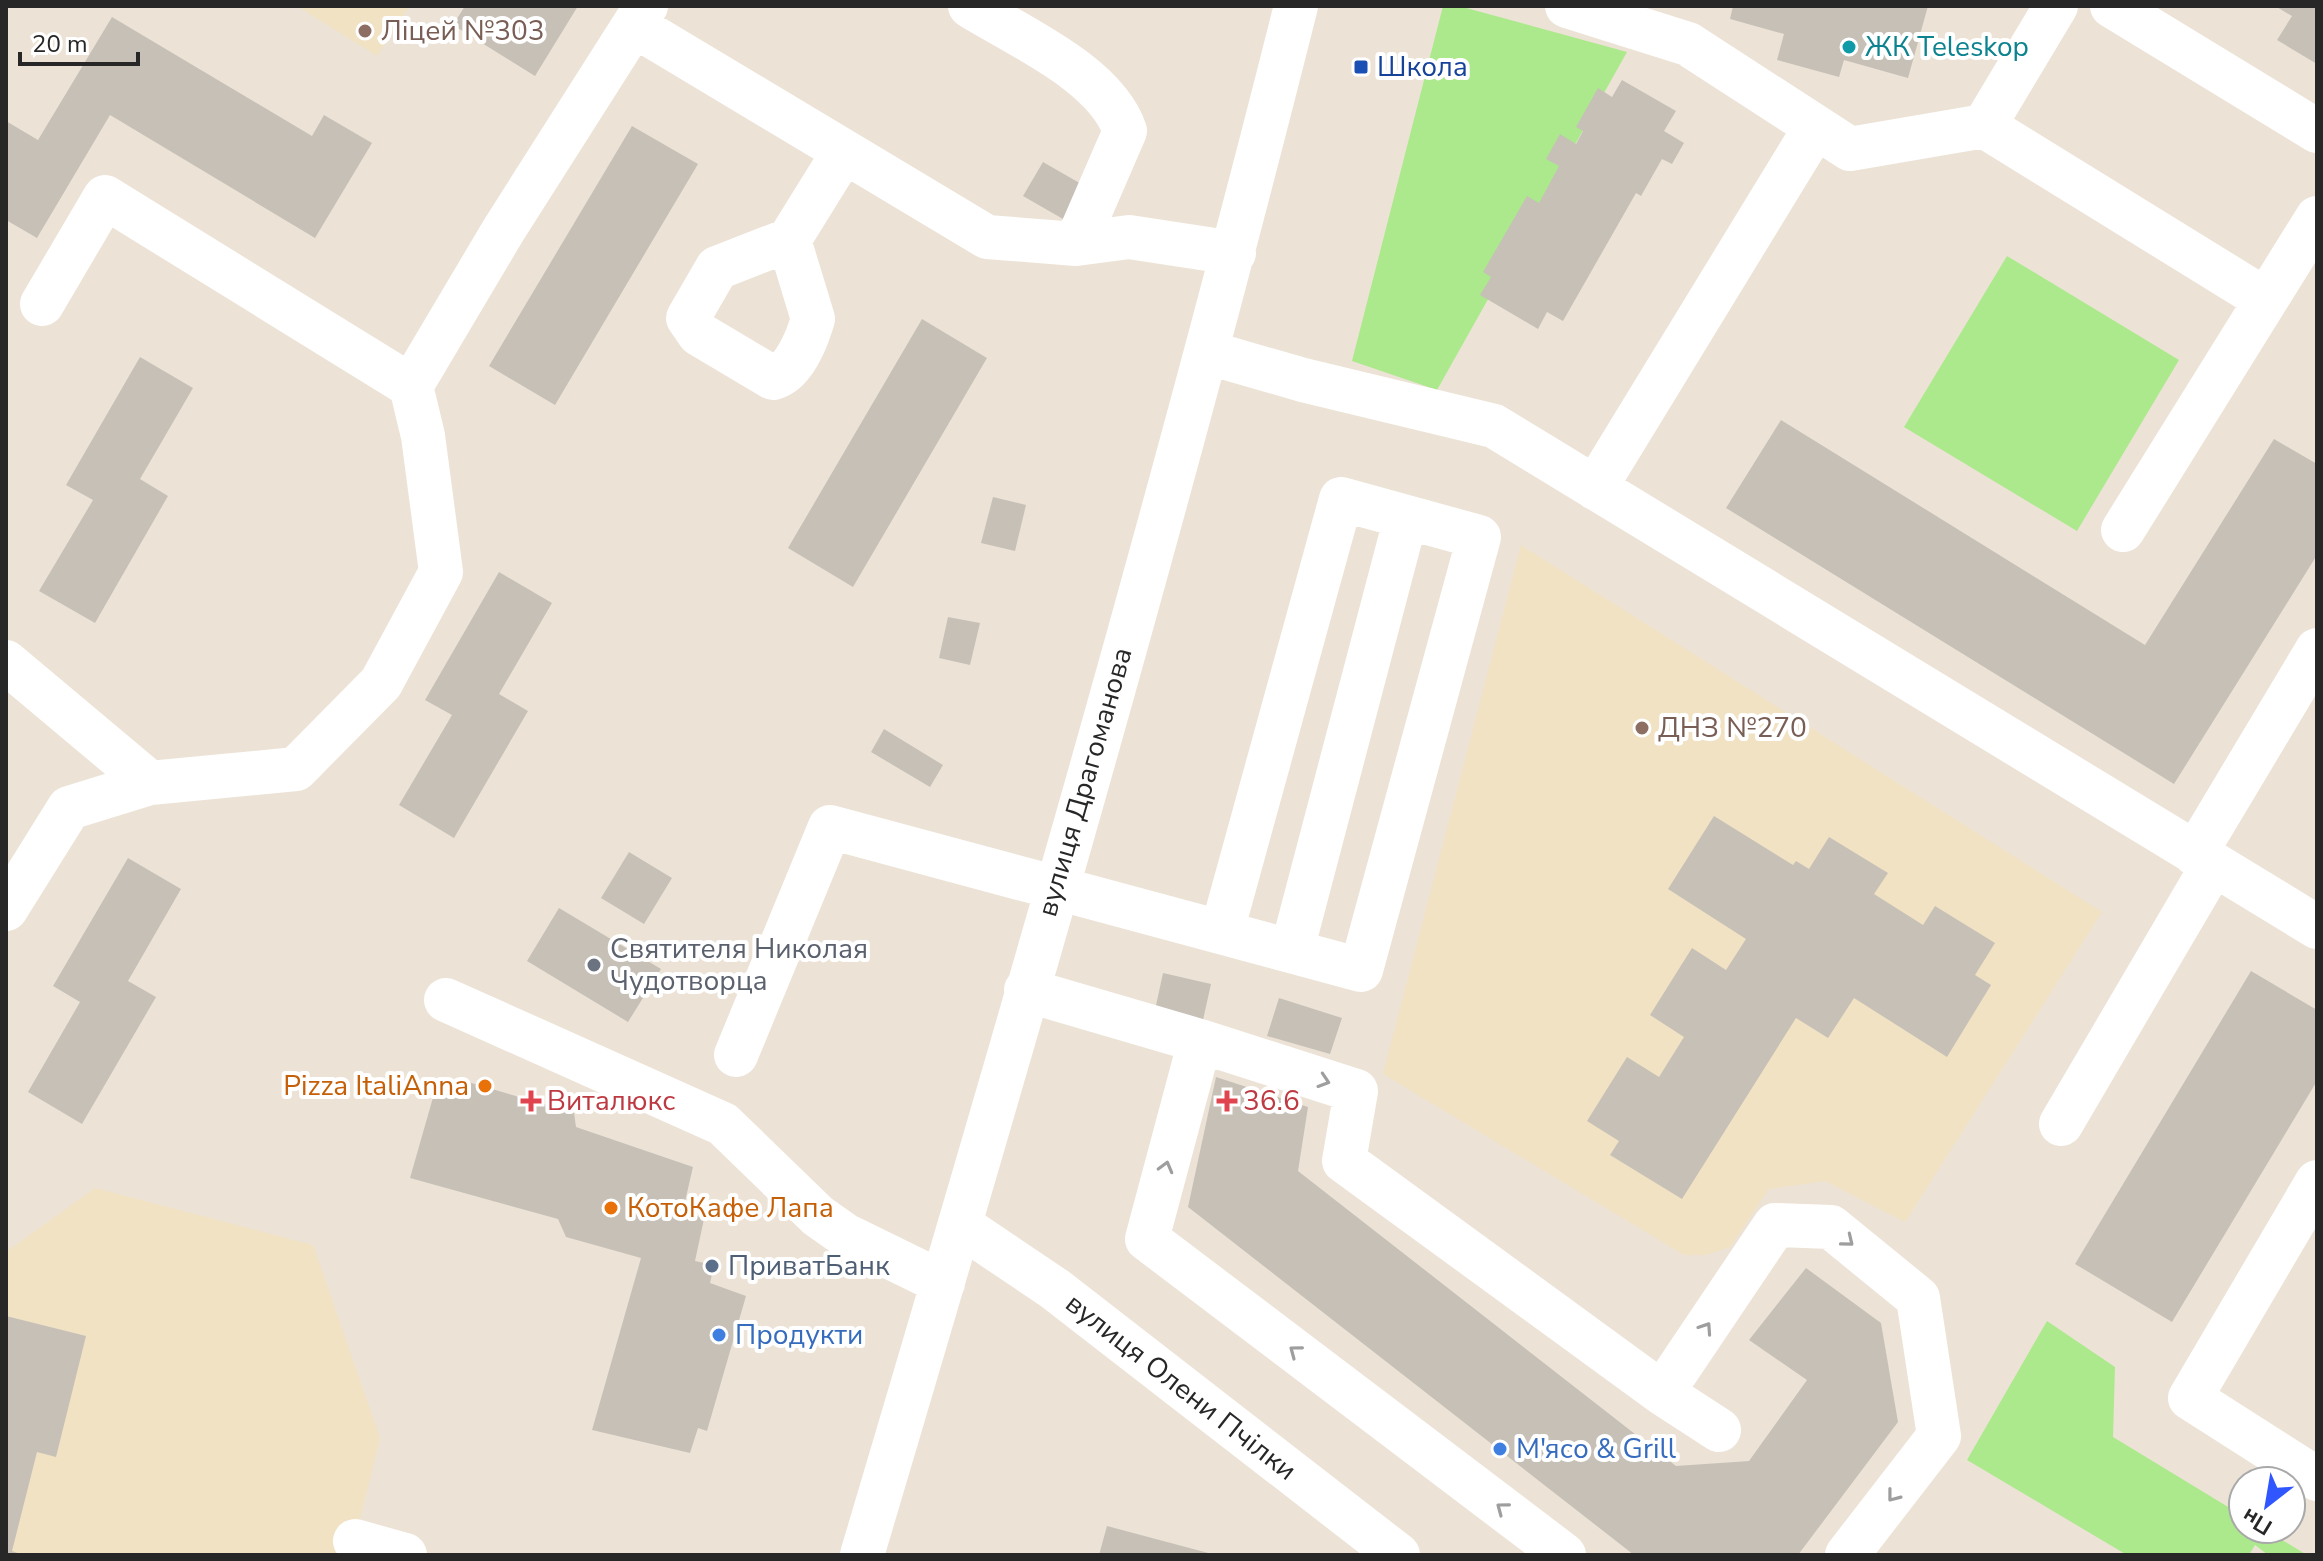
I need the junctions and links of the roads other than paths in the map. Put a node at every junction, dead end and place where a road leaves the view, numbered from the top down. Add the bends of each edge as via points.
1 (970, 6) edge
2 (1296, 6) edge
3 (1567, 6) edge
4 (2056, 6) edge
5 (2112, 6) edge
6 (640, 16) edge
7 (1984, 126) junction
8 (1815, 128) junction
9 (2317, 131) edge
10 (843, 153) junction
11 (2317, 218) edge
12 (789, 240) dead end
13 (1076, 244) junction
14 (1234, 253) junction
15 (2266, 300) junction
16 (42, 304) dead end
17 (1206, 352) junction
18 (411, 386) junction
19 (1595, 488) junction
20 (1406, 517) junction
21 (2123, 530) dead end
22 (2317, 650) edge
23 (6, 662) edge
24 (150, 783) junction
25 (2204, 859) junction
26 (1056, 885) junction
27 (6, 909) edge
28 (2317, 927) edge
29 (1222, 931) junction
30 (1292, 950) junction
31 (1026, 990) junction
32 (446, 1000) dead end
33 (1200, 1041) junction
34 (736, 1055) dead end
35 (2061, 1124) dead end
36 (2317, 1182) edge
37 (960, 1225) junction
38 (943, 1283) junction
39 (1662, 1393) junction
40 (1719, 1430) dead end
41 (2317, 1479) edge
42 (355, 1541) dead end
43 (1374, 1547) edge
44 (405, 1555) edge
45 (862, 1555) edge
46 (1564, 1555) edge
47 (1847, 1555) edge

1 - 13 street via 1088,80 1119,111 1125,131
2 - 14 street, вулиця Драгоманова
3 - 8 street via 1688,44
4 - 7 street
5 - 9 street
6 - 10 street
6 - 18 street
7 - 8 street via 1850,149
7 - 15 street
8 - 19 street
10 - 12 street
10 - 13 street via 987,237
11 - 15 street
13 - 14 street via 1129,237
14 - 17 street, вулиця Драгоманова
15 - 21 street
16 - 18 street via 105,197
17 - 19 street via 1494,426
17 - 26 street, вулиця Драгоманова
18 - 24 street via 441,572 381,683 296,769
19 - 25 street
20 - 29 street via 1341,499
20 - 30 street
20 - 30 street via 1479,537 1361,970
22 - 25 street
23 - 24 street
24 - 27 street via 69,808
25 - 28 street
25 - 35 street
26 - 29 street
26 - 31 street, вулиця Драгоманова
26 - 34 street via 830,827
29 - 30 street
31 - 33 street
31 - 37 street, вулиця Драгоманова
32 - 38 street via 723,1124 827,1222
33 -> 39 street via 1356,1091 1344,1161
46 -> 33 street via 1147,1239
36 - 41 street via 2190,1398
37 - 38 street, вулиця Драгоманова
37 - 43 street, вулиця Олени Пчілки via 1055,1289
38 - 45 street, вулиця Драгоманова
39 - 40 street
39 -> 47 street via 1775,1225 1831,1227 1918,1298 1939,1436
42 - 44 street

